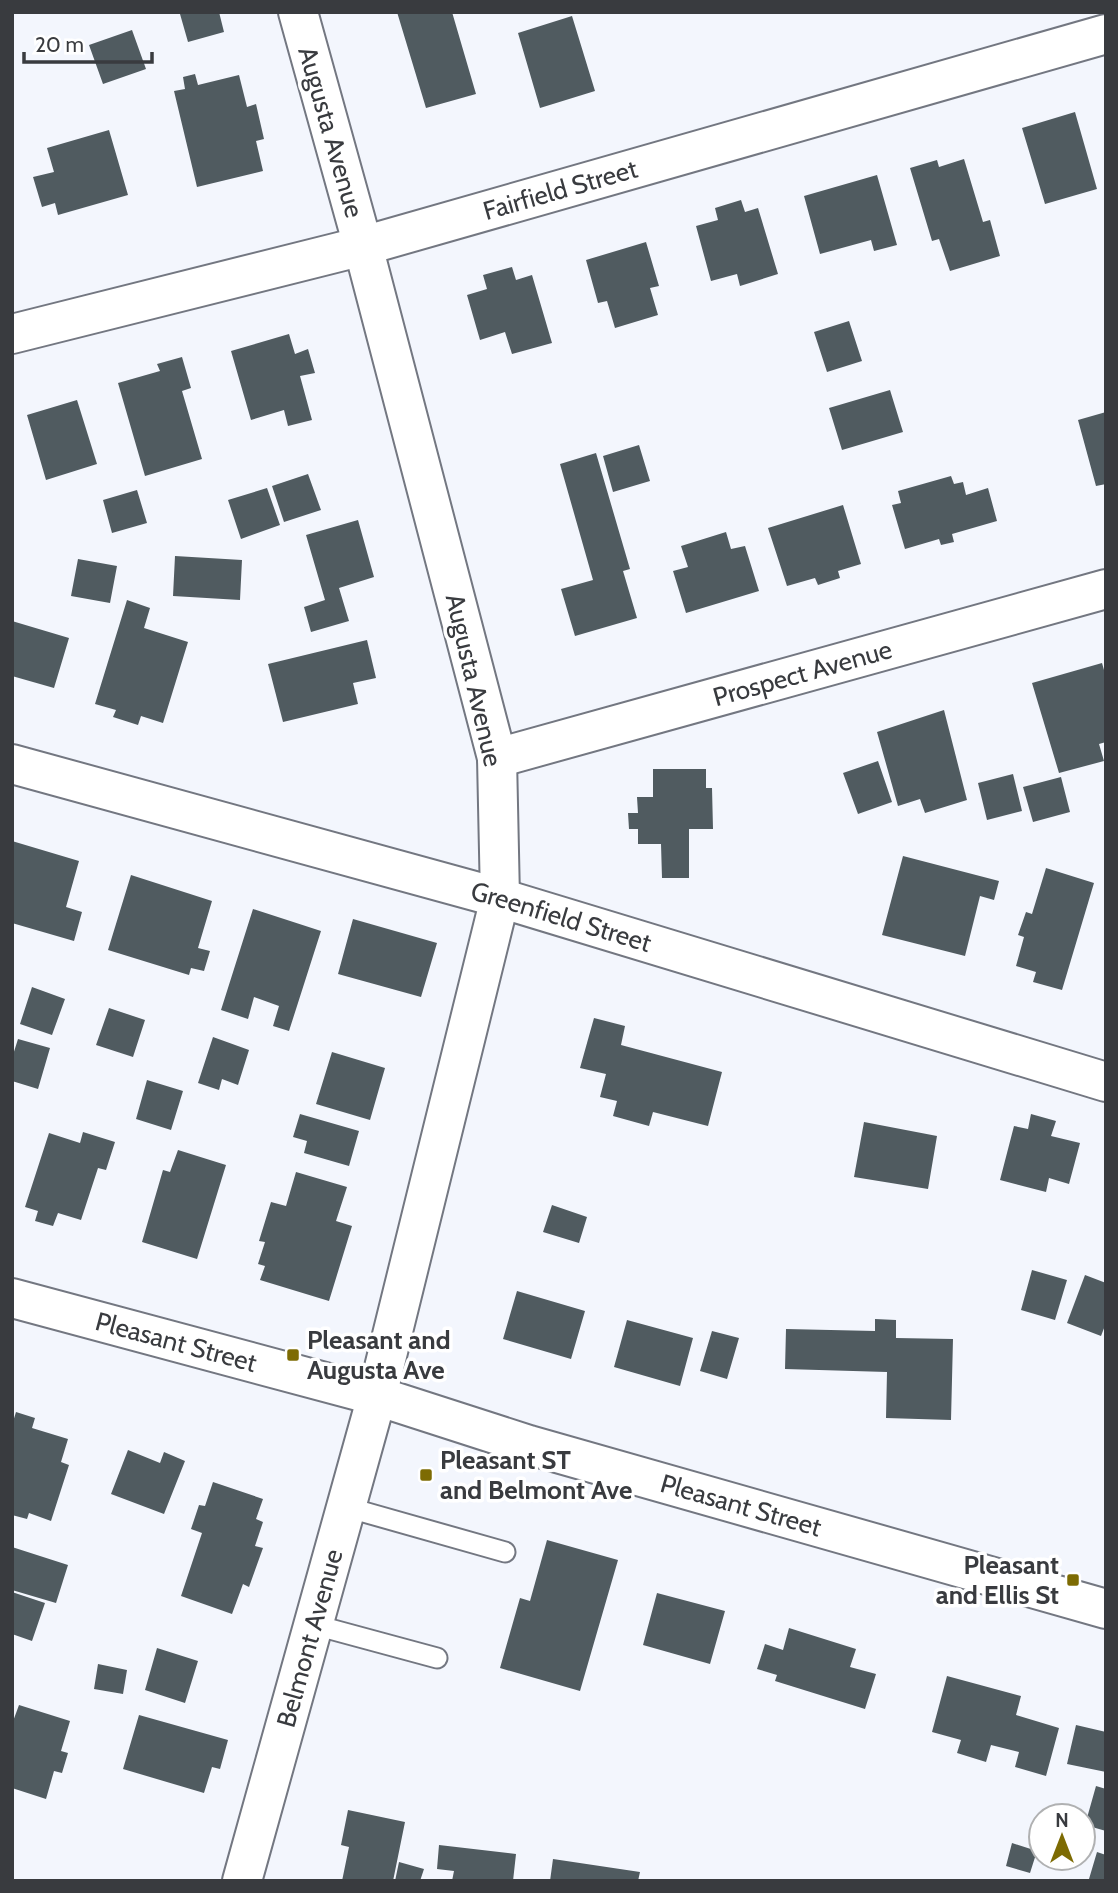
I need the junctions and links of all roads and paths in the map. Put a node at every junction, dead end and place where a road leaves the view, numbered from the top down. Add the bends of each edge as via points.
1 (298, 12) edge
2 (1106, 34) edge
3 (363, 246) junction
4 (12, 334) edge
5 (1106, 589) edge
6 (497, 758) junction
7 (12, 764) edge
8 (500, 898) junction
9 (1106, 1082) edge
10 (12, 1298) edge
11 (377, 1396) junction
12 (346, 1507) junction
13 (505, 1552) dead end
14 (1106, 1609) edge
15 (315, 1625) junction
16 (437, 1658) dead end
17 (242, 1881) edge

1 - 3 street, Augusta Avenue
2 - 3 street, Fairfield Street
3 - 4 street, Fairfield Street
3 - 6 street, Augusta Avenue
5 - 6 street, Prospect Avenue
6 - 8 street, Augusta Avenue
7 - 8 street, Greenfield Street
8 - 9 street, Greenfield Street
8 - 11 street, Augusta Avenue
10 - 11 street, Pleasant Street
11 - 12 street, Belmont Avenue
11 - 14 street, Pleasant Street via 542,1449
12 - 13 lane
12 - 15 street, Belmont Avenue
15 - 16 lane
15 - 17 street, Belmont Avenue

